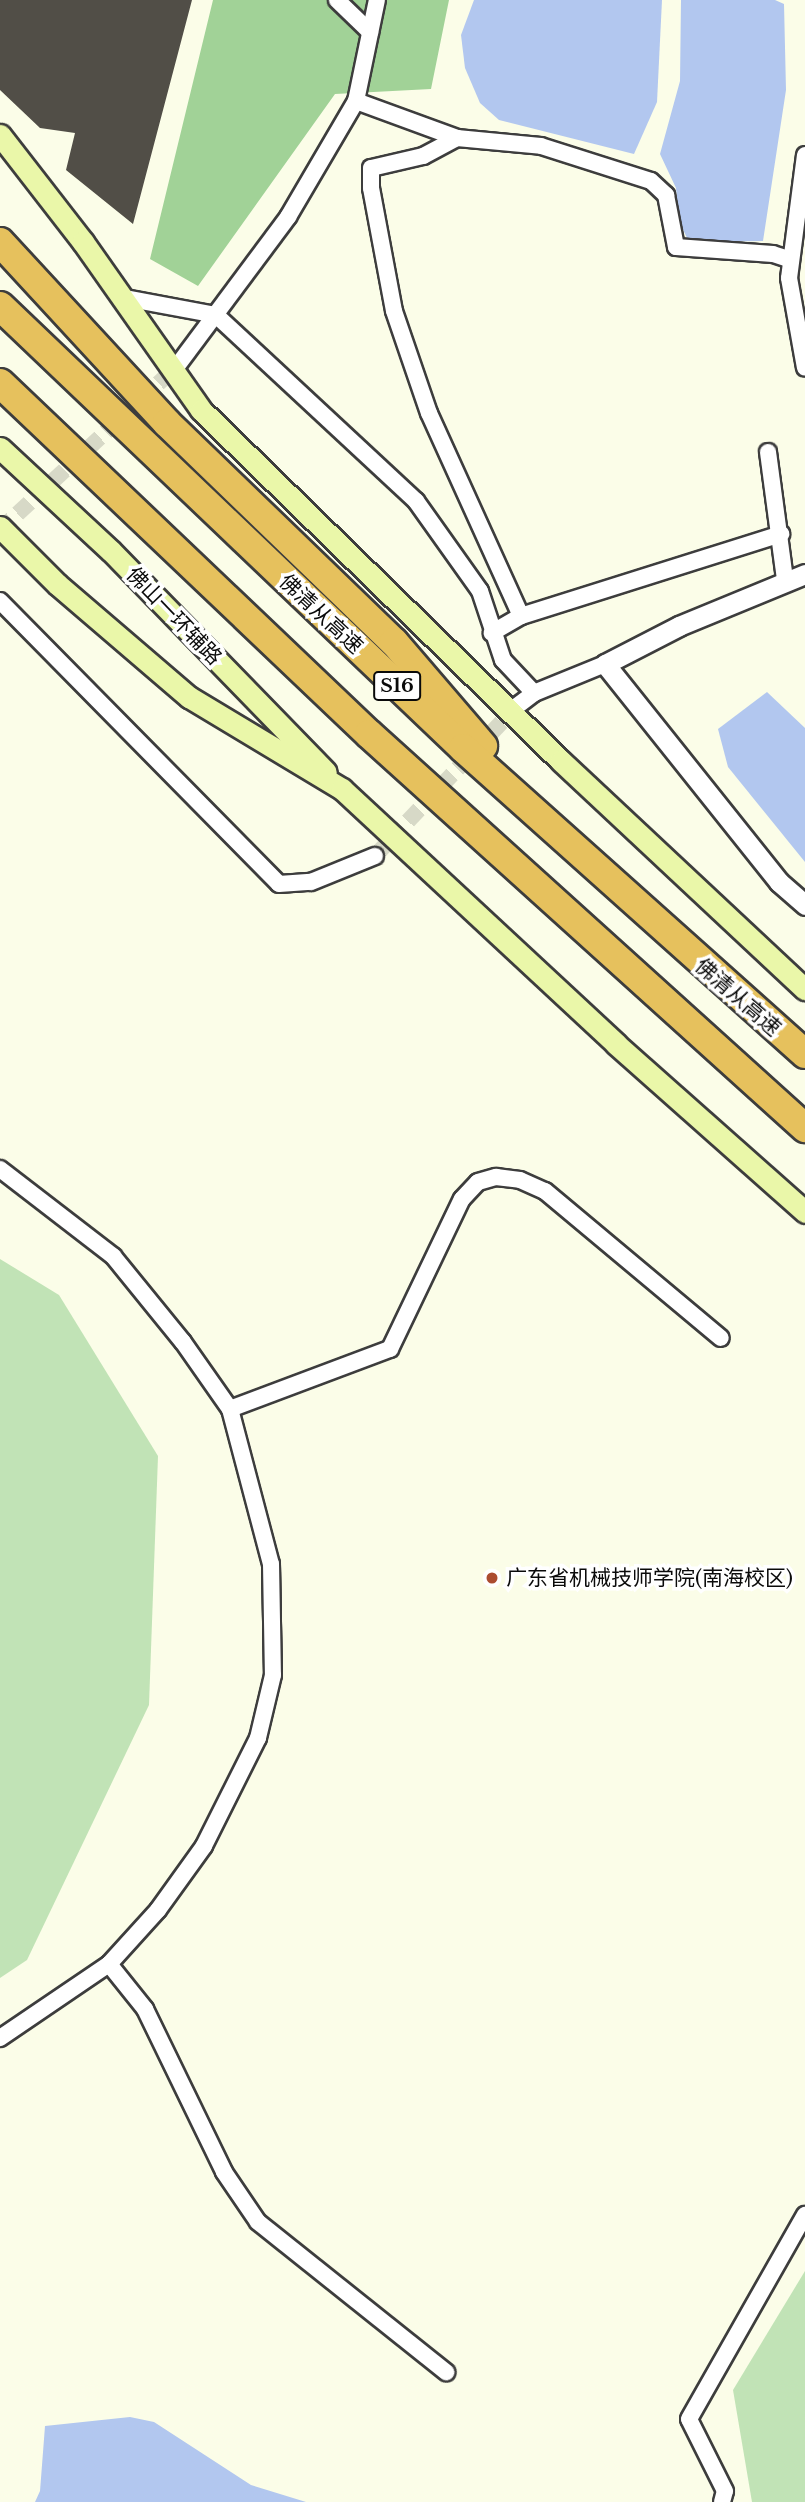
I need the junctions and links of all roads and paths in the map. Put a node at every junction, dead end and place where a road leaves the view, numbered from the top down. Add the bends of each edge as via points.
1 (337, 0) edge
2 (377, 0) edge
3 (370, 32) junction
4 (356, 101) junction
5 (0, 135) edge
6 (457, 138) junction
7 (805, 155) edge
8 (0, 242) edge
9 (791, 260) junction
10 (120, 297) junction
11 (0, 306) edge
12 (216, 315) junction
13 (177, 366) tunnel mouth
14 (805, 368) edge
15 (0, 383) edge
16 (0, 448) edge
17 (768, 452) dead end
18 (0, 527) edge
19 (781, 534) junction
20 (805, 574) edge
21 (785, 579) junction
22 (0, 601) edge
23 (521, 617) junction
24 (492, 633) junction
25 (605, 664) junction
26 (534, 693) junction
27 (517, 706) tunnel mouth
28 (342, 789) junction
29 (554, 832) junction
30 (375, 856) tunnel mouth
31 (805, 905) edge
32 (805, 989) edge
33 (805, 1054) edge
34 (805, 1128) edge
35 (0, 1169) edge
36 (805, 1212) edge
37 (721, 1338) dead end
38 (230, 1409) junction
39 (108, 1964) junction
40 (0, 2038) edge
41 (805, 2215) edge
42 (446, 2372) dead end
43 (722, 2502) edge

1 - 3 street
2 - 3 street
3 - 4 street
4 - 6 street
4 - 12 street via 288,217
5 - 10 main road
6 - 9 street via 541,146 651,181 666,195 676,247 773,254
6 - 23 street via 423,156 371,168 374,210 394,311 429,413
7 - 9 street
8 - 29 highway via 167,423 394,642
9 - 14 street via 789,278
10 - 12 street
10 - 32 main road via 201,410 561,761
11 - 29 highway, 佛清从高速 / S16 via 161,464
12 - 13 street
12 - 24 street via 416,501 480,591
15 - 34 highway, S16 via 369,734
16 - 28 main road, 佛山一环辅路 via 111,551
17 - 19 street
18 - 28 main road via 57,584 190,697
19 - 21 street
19 - 23 street
20 - 21 street
21 - 25 street
22 - 30 street via 279,884 311,882
23 - 24 street
24 - 26 street via 503,660
25 - 26 street
25 - 31 street via 779,882
26 - 27 street
28 - 36 main road
29 - 33 highway, 佛清从高速 / S16
35 - 38 street via 113,1256
37 - 38 street via 545,1191 520,1180 496,1177 478,1182 463,1199 390,1349
38 - 39 street via 271,1564 273,1675 258,1738 204,1846 158,1910
39 - 40 street
39 - 42 street via 145,2009 224,2172 258,2222
41 - 43 street via 689,2418 725,2491

